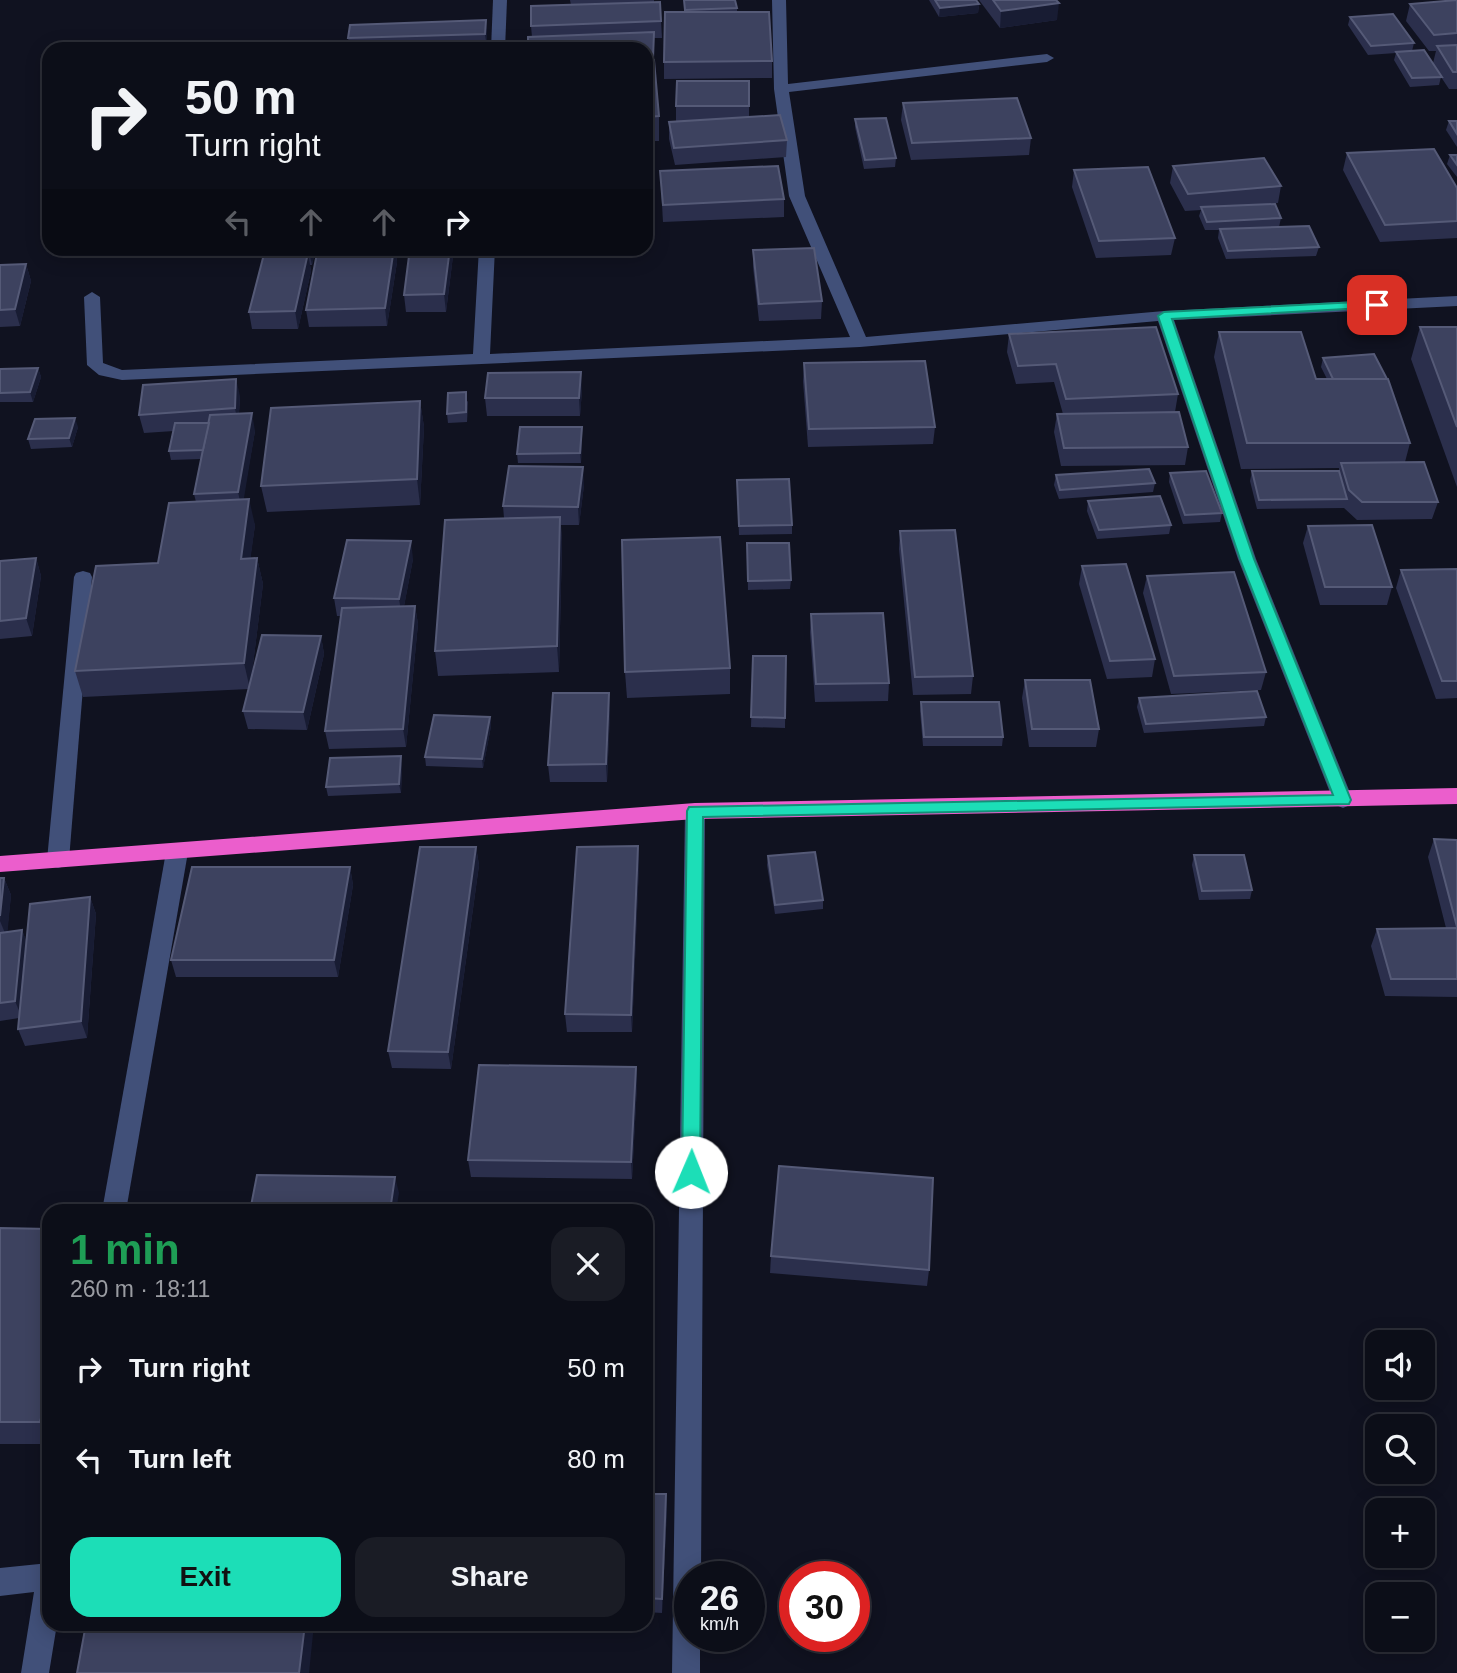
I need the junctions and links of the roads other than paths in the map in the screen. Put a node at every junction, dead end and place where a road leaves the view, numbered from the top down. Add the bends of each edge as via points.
1 (500, 0) edge
2 (779, 0) edge
3 (498, 42) edge
4 (1047, 58) dead end
5 (781, 89) junction
6 (487, 256) edge
7 (92, 298) dead end
8 (1457, 301) edge
9 (1164, 316) junction
10 (860, 342) junction
11 (481, 361) junction
12 (83, 577) dead end
13 (1457, 796) edge
14 (1343, 800) junction
15 (695, 811) junction
16 (177, 852) junction
17 (58, 860) junction
18 (0, 864) edge
19 (115, 1204) edge
20 (42, 1580) edge
21 (0, 1582) edge
22 (42, 1626) edge
23 (35, 1673) edge
24 (686, 1673) edge

1 - 3 street
2 - 5 street
4 - 5 street
5 - 10 street via 797,196
6 - 11 street
7 - 11 street via 94,365 122,375
8 - 9 street
9 - 10 street
9 - 14 street via 1247,559
10 - 11 street
12 - 17 street
13 - 14 highway
14 - 15 highway
15 - 16 highway
15 - 24 street
16 - 17 highway
16 - 19 street
17 - 18 highway
20 - 21 street
22 - 23 street

